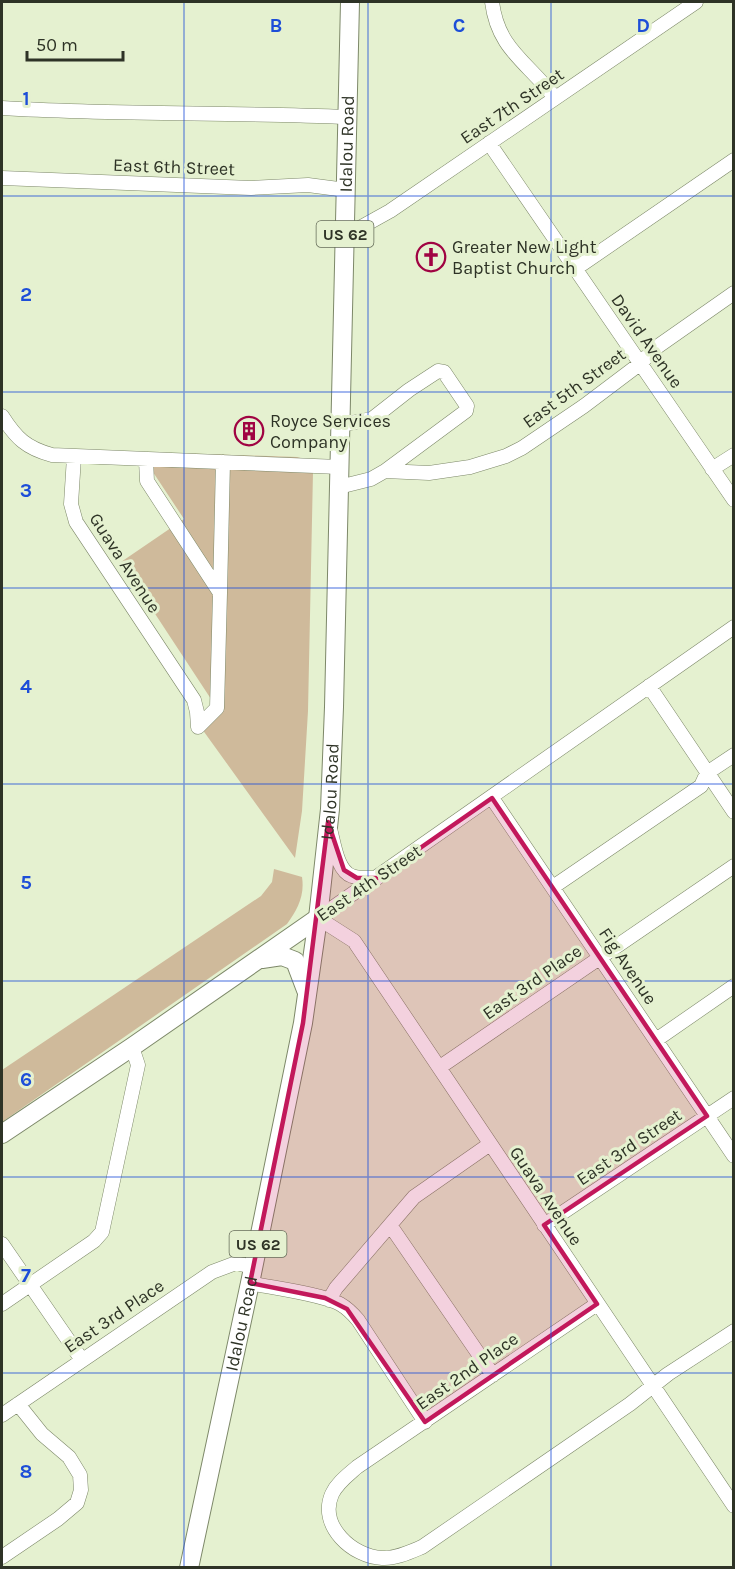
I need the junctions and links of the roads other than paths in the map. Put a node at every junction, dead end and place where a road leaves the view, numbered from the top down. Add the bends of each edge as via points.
1 (350, 2) edge
2 (492, 2) edge
3 (696, 2) edge
4 (555, 98) junction
5 (2, 108) edge
6 (346, 117) junction
7 (489, 143) junction
8 (734, 160) edge
9 (2, 178) edge
10 (346, 190) junction
11 (345, 236) junction
12 (575, 269) junction
13 (734, 293) edge
14 (640, 363) junction
15 (2, 416) edge
16 (340, 425) junction
17 (734, 455) edge
18 (74, 457) junction
19 (146, 460) junction
20 (223, 462) junction
21 (339, 466) junction
22 (712, 469) junction
23 (385, 471) junction
24 (339, 487) junction
25 (734, 500) edge
26 (220, 593) junction
27 (734, 627) edge
28 (649, 686) junction
29 (734, 755) edge
30 (707, 773) junction
31 (492, 798) junction
32 (734, 812) edge
33 (328, 822) junction
34 (734, 866) edge
35 (377, 878) junction
36 (553, 887) junction
37 (318, 918) junction
38 (600, 957) junction
39 (260, 959) junction
40 (734, 986) edge
41 (307, 995) junction
42 (656, 1040) junction
43 (132, 1047) junction
44 (440, 1067) junction
45 (734, 1098) edge
46 (707, 1116) junction
47 (2, 1134) edge
48 (490, 1144) junction
49 (734, 1156) edge
50 (390, 1225) junction
51 (544, 1226) junction
52 (2, 1244) edge
53 (252, 1275) junction
54 (29, 1285) junction
55 (329, 1300) junction
56 (2, 1304) edge
57 (597, 1304) junction
58 (734, 1331) edge
59 (82, 1360) junction
60 (494, 1375) junction
61 (652, 1385) junction
62 (18, 1404) junction
63 (2, 1415) edge
64 (424, 1422) junction
65 (734, 1506) edge
66 (2, 1557) edge
67 (189, 1568) edge

1 - 6 main road, Idalou Road / US 62
2 - 4 street via 500,35
3 - 4 street, East 7th Street
4 - 7 street, East 7th Street
5 - 6 street
6 - 10 main road, Idalou Road / US 62
7 - 11 street, East 7th Street via 390,211
7 - 12 street, David Avenue
8 - 12 street
9 - 10 street, East 6th Street via 251,188 308,185
10 - 11 main road, Idalou Road / US 62
11 - 16 main road, Idalou Road / US 62
12 - 14 street, David Avenue
13 - 14 street, East 5th Street
14 - 22 street, David Avenue
14 - 23 street, East 5th Street via 552,429 490,462 429,472
15 - 18 street via 21,442 36,451
16 - 21 main road, Idalou Road / US 62
16 - 23 street via 372,420 438,371 444,372 467,406 466,411
17 - 22 street
18 - 19 street
18 - 26 street, Guava Avenue via 71,504 76,522 194,700 198,727 217,708
19 - 20 street
19 - 26 street via 147,481
20 - 21 street
20 - 26 street
21 - 24 main road, Idalou Road / US 62
22 - 25 street, David Avenue
23 - 24 street
24 - 33 main road, Idalou Road / US 62
27 - 28 street, East 4th Street
28 - 30 street
28 - 31 street, East 4th Street
29 - 30 street
30 - 32 street
30 - 36 street via 700,786
31 - 35 street, East 4th Street
31 - 36 street, Fig Avenue
33 - 35 street via 344,870 357,878
33 - 37 main road, Idalou Road / US 62
34 - 38 street, East 3rd Place
35 - 37 street, East 4th Street
36 - 38 street, Fig Avenue
37 - 39 main road, East 4th Street
37 - 41 main road, Idalou Road / US 62
37 - 44 street, Guava Avenue via 354,941
38 - 42 street, Fig Avenue
38 - 44 street, East 3rd Place
39 - 41 main road via 282,956 295,961
39 - 43 main road, East 4th Street
40 - 42 street
41 - 53 main road, Idalou Road / US 62
42 - 46 street, Fig Avenue
43 - 47 main road, East 4th Street
43 - 54 street via 138,1065 102,1232
44 - 48 street, Guava Avenue
45 - 46 street, East 3rd Street
46 - 49 street, Fig Avenue
46 - 51 street, East 3rd Street
48 - 50 street via 414,1197
48 - 51 street, Guava Avenue
50 - 55 street
50 - 60 street
51 - 57 street, Guava Avenue
52 - 54 street
53 - 55 street, East 3rd Place
53 - 59 street, East 3rd Place via 236,1263 212,1272
53 - 67 main road, Idalou Road / US 62
54 - 56 street
54 - 59 street
55 - 64 street via 358,1320
57 - 60 street, East 2nd Place
57 - 61 street, Guava Avenue
58 - 61 street
59 - 62 street, East 3rd Place
60 - 64 street, East 2nd Place
61 - 64 street, East 2nd Place via 422,1547 384,1558 352,1549 333,1524 332,1495 357,1467
61 - 65 street, Guava Avenue
62 - 63 street, East 3rd Place
62 - 66 street via 42,1434 69,1457 80,1475 81,1490 77,1503

